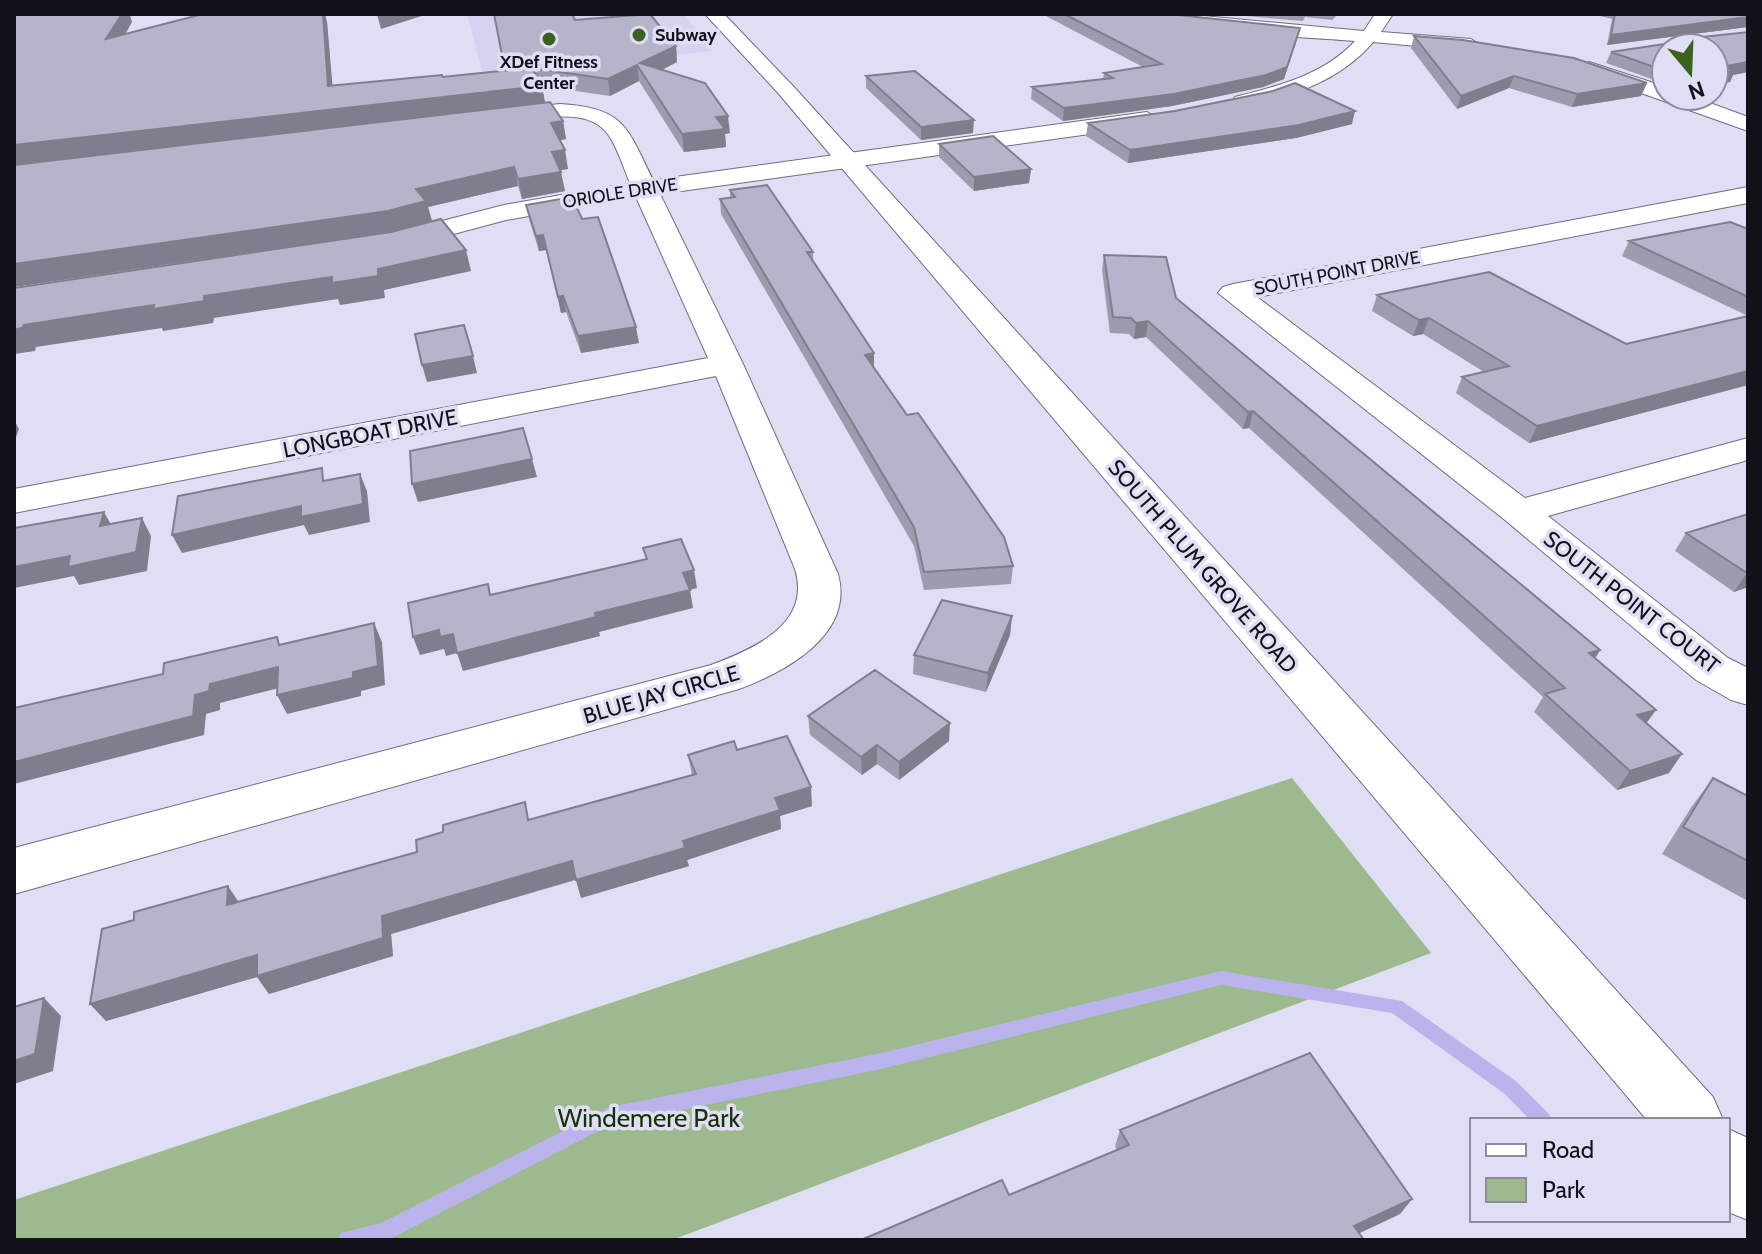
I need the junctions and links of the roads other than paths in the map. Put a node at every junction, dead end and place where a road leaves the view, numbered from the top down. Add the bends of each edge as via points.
1 (714, 14) edge
2 (1151, 14) edge
3 (1384, 14) edge
4 (1371, 36) junction
5 (1486, 47) edge
6 (1611, 53) edge
7 (1650, 89) edge
8 (1214, 107) edge
9 (1716, 112) edge
10 (1172, 115) edge
11 (477, 119) edge
12 (1748, 124) edge
13 (849, 162) junction
14 (645, 188) junction
15 (1748, 195) edge
16 (366, 246) edge
17 (727, 364) junction
18 (1748, 449) edge
19 (14, 501) edge
20 (1519, 512) junction
21 (1748, 688) edge
22 (14, 871) edge
23 (1688, 1118) edge
24 (1730, 1165) edge
25 (1748, 1186) edge

1 - 13 street, SOUTH PLUM GROVE ROAD
2 - 4 street
3 - 4 street
4 - 5 street
4 - 8 street via 1340,67 1270,95
6 - 7 street via 1565,59
9 - 12 street
10 - 13 street, ORIOLE DRIVE
11 - 14 street, BLUE JAY CIRCLE via 563,111 596,116 612,123
13 - 14 street, ORIOLE DRIVE
13 - 23 street, SOUTH PLUM GROVE ROAD
14 - 16 street, ORIOLE DRIVE via 504,213
14 - 17 street, BLUE JAY CIRCLE
15 - 20 street, SOUTH POINT DRIVE via 1233,293
17 - 19 street, LONGBOAT DRIVE
17 - 22 street, BLUE JAY CIRCLE via 818,576 816,610 790,643 769,659 723,678
18 - 20 street
20 - 21 street, SOUTH POINT COURT via 1712,669
24 - 25 street

